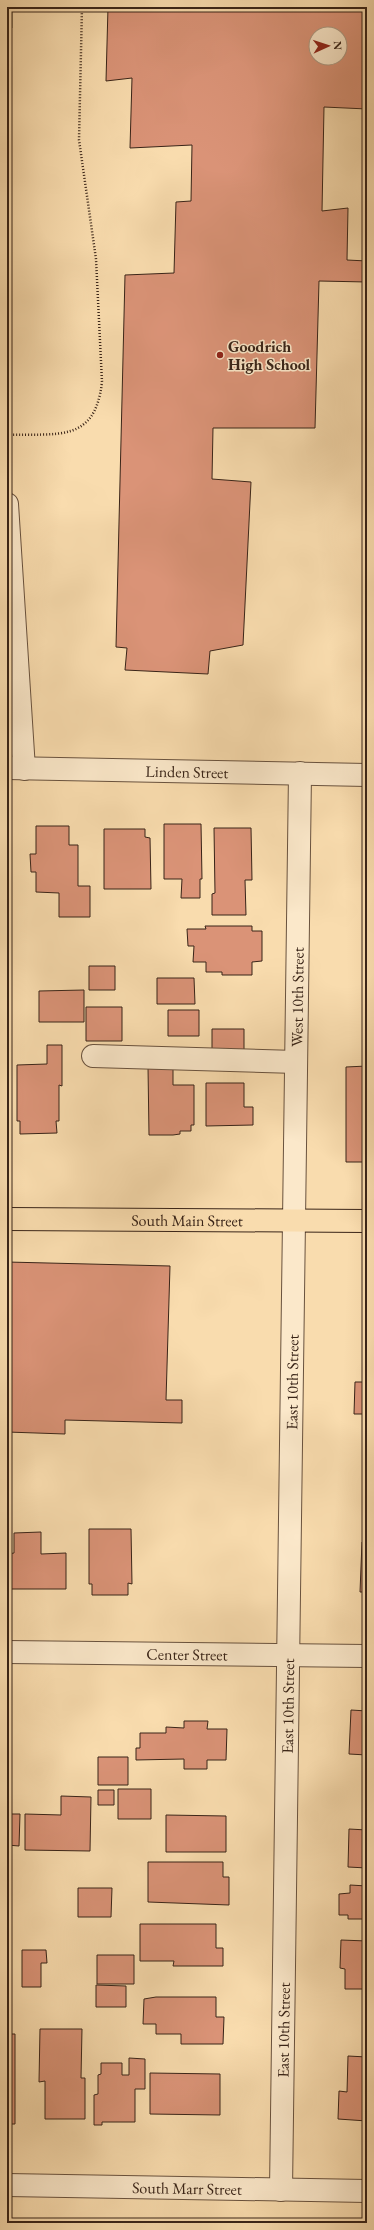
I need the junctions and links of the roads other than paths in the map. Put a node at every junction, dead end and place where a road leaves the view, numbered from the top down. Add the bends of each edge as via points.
1 (7, 504) edge
2 (16, 769) edge
3 (300, 773) junction
4 (367, 775) edge
5 (92, 1056) dead end
6 (296, 1062) junction
7 (7, 1219) edge
8 (367, 1221) edge
9 (294, 1222) junction
10 (7, 1652) edge
11 (288, 1655) junction
12 (367, 1656) edge
13 (7, 2185) edge
14 (281, 2190) junction
15 (367, 2192) edge

1 - 2 street
2 - 3 street, Linden Street
3 - 4 street, Linden Street
3 - 6 street, West 10th Street
5 - 6 street
6 - 9 street, West 10th Street
7 - 9 main road, South Main Street
8 - 9 main road, South Main Street
9 - 11 street, East 10th Street
10 - 11 street, Center Street
11 - 12 street, Center Street
11 - 14 street, East 10th Street
13 - 14 street, South Marr Street
14 - 15 street, South Marr Street

